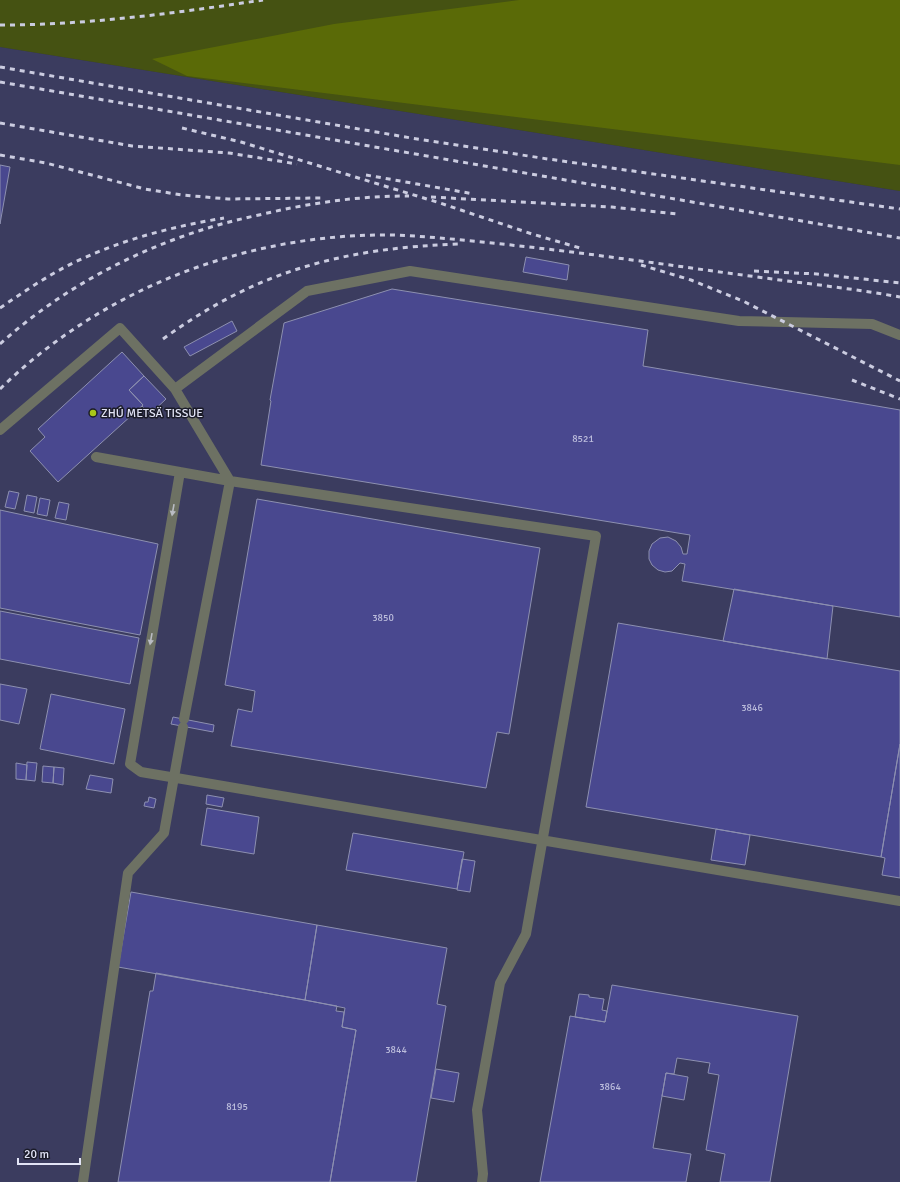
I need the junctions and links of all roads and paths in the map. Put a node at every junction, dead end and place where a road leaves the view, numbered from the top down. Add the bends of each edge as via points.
1 (900, 335) edge
2 (175, 389) junction
3 (0, 430) edge
4 (96, 457) dead end
5 (180, 472) junction
6 (230, 481) junction
7 (173, 778) junction
8 (542, 840) junction
9 (900, 901) edge
10 (83, 1182) edge
11 (482, 1182) edge

1 - 2 lane via 872,324 739,321 410,271 307,291
2 - 3 lane via 120,328
2 - 6 lane
4 - 5 lane
5 - 6 lane
5 -> 7 lane via 130,764 141,772
6 - 7 lane
6 - 8 lane via 596,536
7 - 8 lane
7 - 10 lane via 164,832 128,873
8 - 9 lane
8 - 11 lane via 526,934 500,983 476,1110

